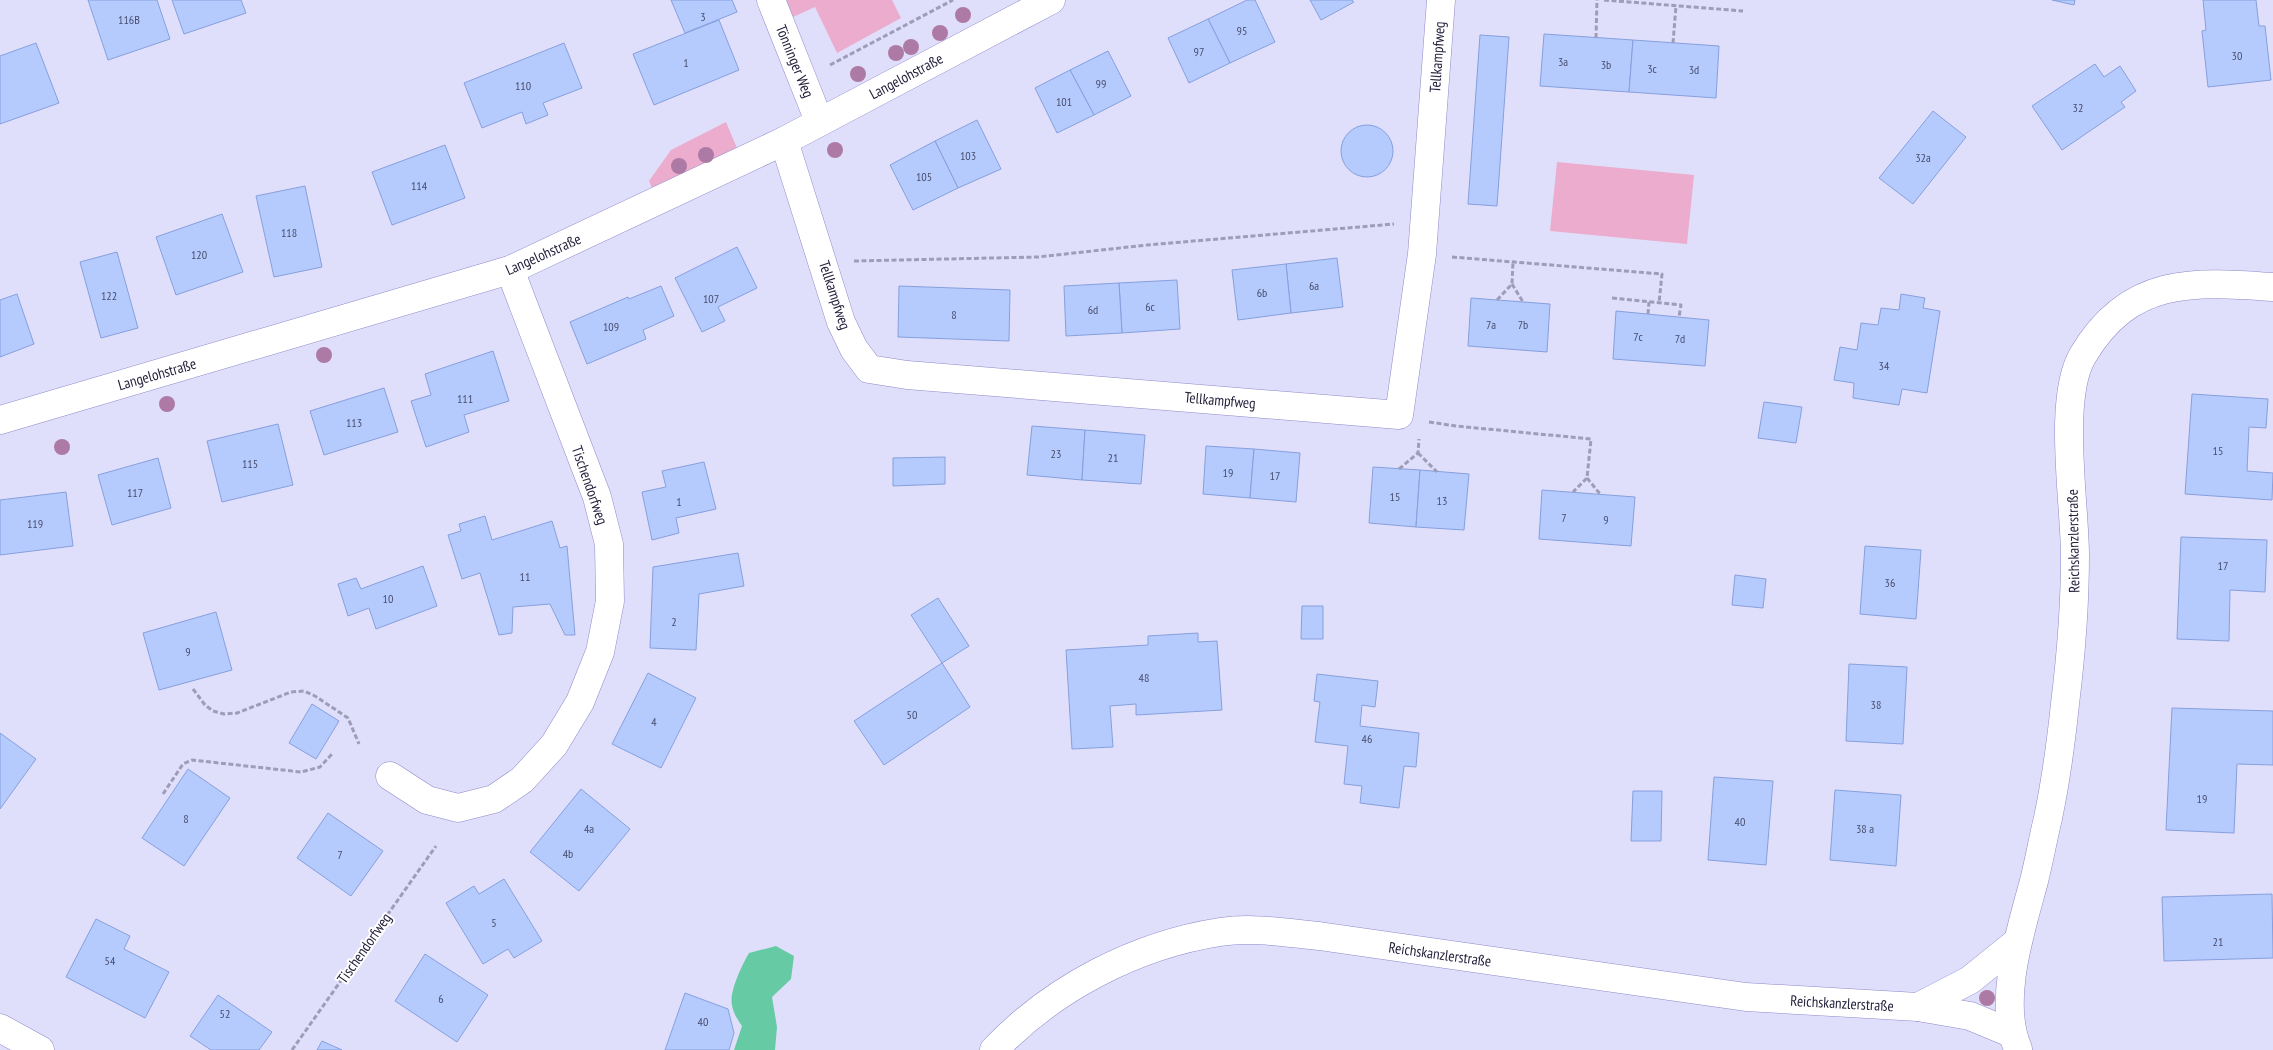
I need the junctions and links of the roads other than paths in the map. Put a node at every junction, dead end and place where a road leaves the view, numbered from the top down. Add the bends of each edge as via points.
1 (771, 0) edge
2 (1051, 0) edge
3 (1441, 0) edge
4 (819, 121) junction
5 (784, 141) junction
6 (510, 270) junction
7 (2273, 287) edge
8 (0, 420) edge
9 (390, 776) dead end
10 (2017, 942) junction
11 (1918, 1007) junction
12 (0, 1028) edge
13 (2015, 1042) edge
14 (40, 1050) edge
15 (994, 1050) edge

1 - 4 street, Tönninger Weg
2 - 4 street, Langelohstraße
3 - 5 street, Tellkampfweg via 1410,418 869,369 854,349 841,322
4 - 5 street, Langelohstraße
5 - 6 street, Langelohstraße
6 - 8 street, Langelohstraße
6 - 9 street, Tischendorfweg via 598,498 609,544 610,601 600,652 580,702 554,745 522,780 494,799 458,808 427,800
7 - 10 street, Reichskanzlerstraße via 2220,283 2155,291 2125,306 2100,329 2081,357 2069,394 2075,555 2070,663 2059,764
10 - 11 street via 1970,980
10 - 13 street, Reichskanzlerstraße via 2010,993
11 - 13 street, Reichskanzlerstraße via 1970,1016
11 - 15 street, Reichskanzlerstraße via 1746,997 1320,936 1222,932 1153,949 1120,961 1048,1004
12 - 14 street

